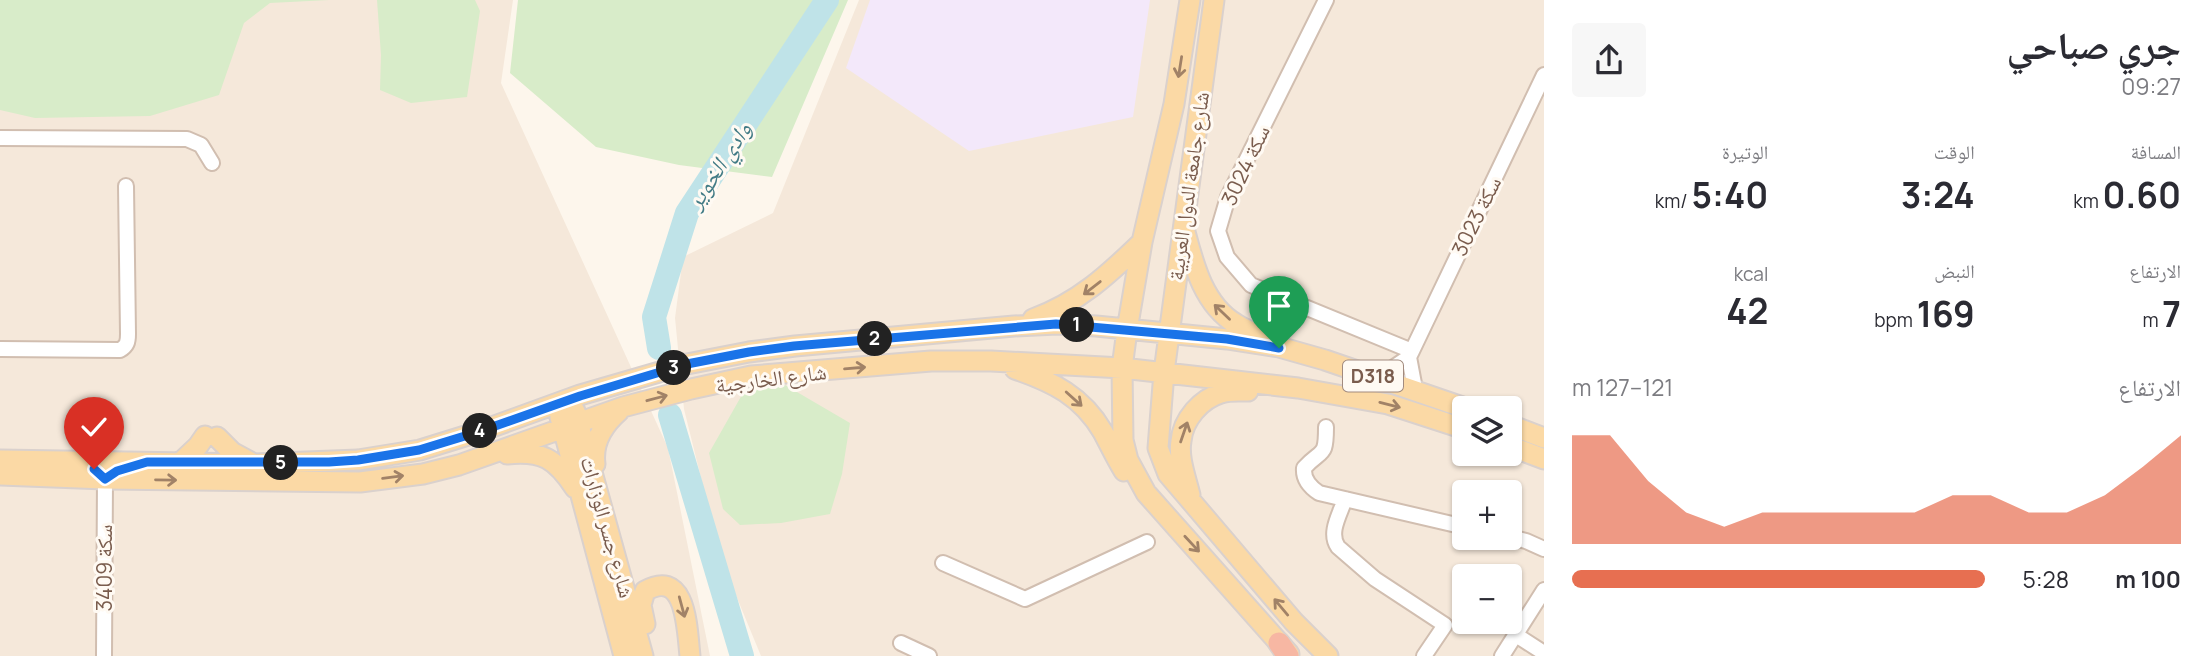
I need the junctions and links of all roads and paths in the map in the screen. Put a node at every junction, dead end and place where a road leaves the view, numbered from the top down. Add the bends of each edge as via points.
1 (1190, 0) edge
2 (1214, 0) edge
3 (1326, 0) edge
4 (1544, 75) edge
5 (0, 138) edge
6 (212, 163) dead end
7 (126, 186) dead end
8 (1183, 225) junction
9 (1142, 242) junction
10 (1014, 326) junction
11 (1127, 330) junction
12 (1169, 334) junction
13 (898, 337) junction
14 (1279, 348) junction
15 (0, 349) edge
16 (1410, 354) junction
17 (991, 361) junction
18 (899, 364) junction
19 (1122, 368) junction
20 (1164, 372) junction
21 (1378, 378) junction
22 (1298, 388) junction
23 (1415, 389) junction
24 (563, 401) junction
25 (1452, 403) edge
26 (623, 407) junction
27 (1452, 425) edge
28 (571, 426) junction
29 (1326, 427) dead end
30 (1522, 430) edge
31 (1544, 438) edge
32 (1522, 451) edge
33 (1544, 459) edge
34 (0, 460) edge
35 (62, 461) junction
36 (147, 462) junction
37 (180, 463) junction
38 (253, 464) junction
39 (458, 465) junction
40 (211, 472) junction
41 (0, 475) edge
42 (105, 479) junction
43 (1146, 493) junction
44 (591, 498) junction
45 (1191, 498) junction
46 (1345, 499) junction
47 (1452, 524) edge
48 (1522, 540) edge
49 (1147, 542) dead end
50 (1544, 549) edge
51 (943, 563) dead end
52 (1544, 590) edge
53 (1516, 635) junction
54 (901, 643) dead end
55 (1286, 652) edge
56 (1544, 653) edge
57 (104, 656) edge
58 (624, 656) edge
59 (643, 656) edge
60 (652, 656) edge
61 (690, 656) edge
62 (929, 656) edge
63 (1328, 656) edge
64 (1424, 656) edge
65 (1502, 656) edge

1 -> 9 main road, شارع جامعة الدول العربية via 1174,104
2 - 8 main road, شارع جامعة الدول العربية
3 - 16 street, سكة 3024 via 1228,197 1218,232 1227,257 1251,285
4 - 16 street, سكة 3023
5 - 6 street via 187,139 201,145
7 - 15 street via 128,342 124,348
8 - 12 main road, شارع جامعة الدول العربية
14 -> 8 main road via 1234,323 1211,301
9 -> 10 main road via 1090,290
9 - 11 main road, شارع جامعة الدول العربية
10 - 11 main road, شارع الخارجية / D318
10 - 13 main road, شارع الخارجية / D318
11 - 12 main road, شارع الخارجية / D318
11 - 19 main road, شارع جامعة الدول العربية
12 - 14 main road, شارع الخارجية / D318
12 - 20 main road, شارع جامعة الدول العربية
13 - 18 main road
13 - 24 main road, شارع الخارجية / D318 via 761,350 687,364
14 - 21 main road, شارع الخارجية / D318
16 - 21 street
16 - 23 street
17 - 18 main road, شارع الخارجية / D318
17 - 19 main road, شارع الخارجية / D318
17 -> 43 main road via 1047,380 1072,395 1102,430 1127,475
26 -> 18 main road, شارع الخارجية / D318 via 751,376
19 - 20 main road, شارع الخارجية / D318
19 - 43 main road, شارع جامعة الدول العربية via 1123,440
20 - 22 main road, شارع الخارجية / D318
20 - 45 main road, شارع جامعة الدول العربية via 1158,448 1168,474
21 - 23 main road, شارع الخارجية / D318
22 -> 27 main road, شارع الخارجية / D318 via 1388,404
45 -> 22 main road via 1180,442 1193,412 1223,392
23 - 25 main road, شارع الخارجية / D318
24 - 28 main road, شارع جسر الوزارات
24 - 38 main road, شارع الخارجية / D318 via 419,450 358,460
26 - 28 main road, شارع الخارجية / D318
26 - 44 main road via 602,428 596,442
28 - 39 main road, شارع الخارجية / D318
28 - 44 main road, شارع جسر الوزارات
29 - 46 street via 1326,446 1303,474 1319,493
30 - 31 main road
32 - 33 main road
34 - 35 main road, شارع الخارجية / D318
35 - 36 main road, شارع الخارجية / D318
35 - 42 main road via 94,469
36 - 37 main road, شارع الخارجية / D318
36 - 42 main road
37 - 38 main road via 211,437
37 - 40 main road, شارع الخارجية / D318
38 - 40 main road, شارع الخارجية / D318
40 -> 39 main road, شارع الخارجية / D318 via 360,482
39 - 44 main road via 510,454 536,454 559,465
42 -> 40 main road, شارع الخارجية / D318
41 - 42 main road, شارع الخارجية / D318
42 - 57 street, سكة 3409
43 -> 55 main road
44 - 58 main road, شارع جسر الوزارات
44 - 59 main road, شارع جسر الوزارات
63 -> 45 main road, شارع جامعة الدول العربية
46 - 47 street
46 - 64 street via 1334,532 1338,547 1375,579 1445,625
48 - 50 street
49 - 51 street via 1025,599
52 - 53 street
53 - 56 street
53 - 65 street
54 - 62 street
60 -> 61 main road via 641,605 645,591 665,585 678,593 682,604

